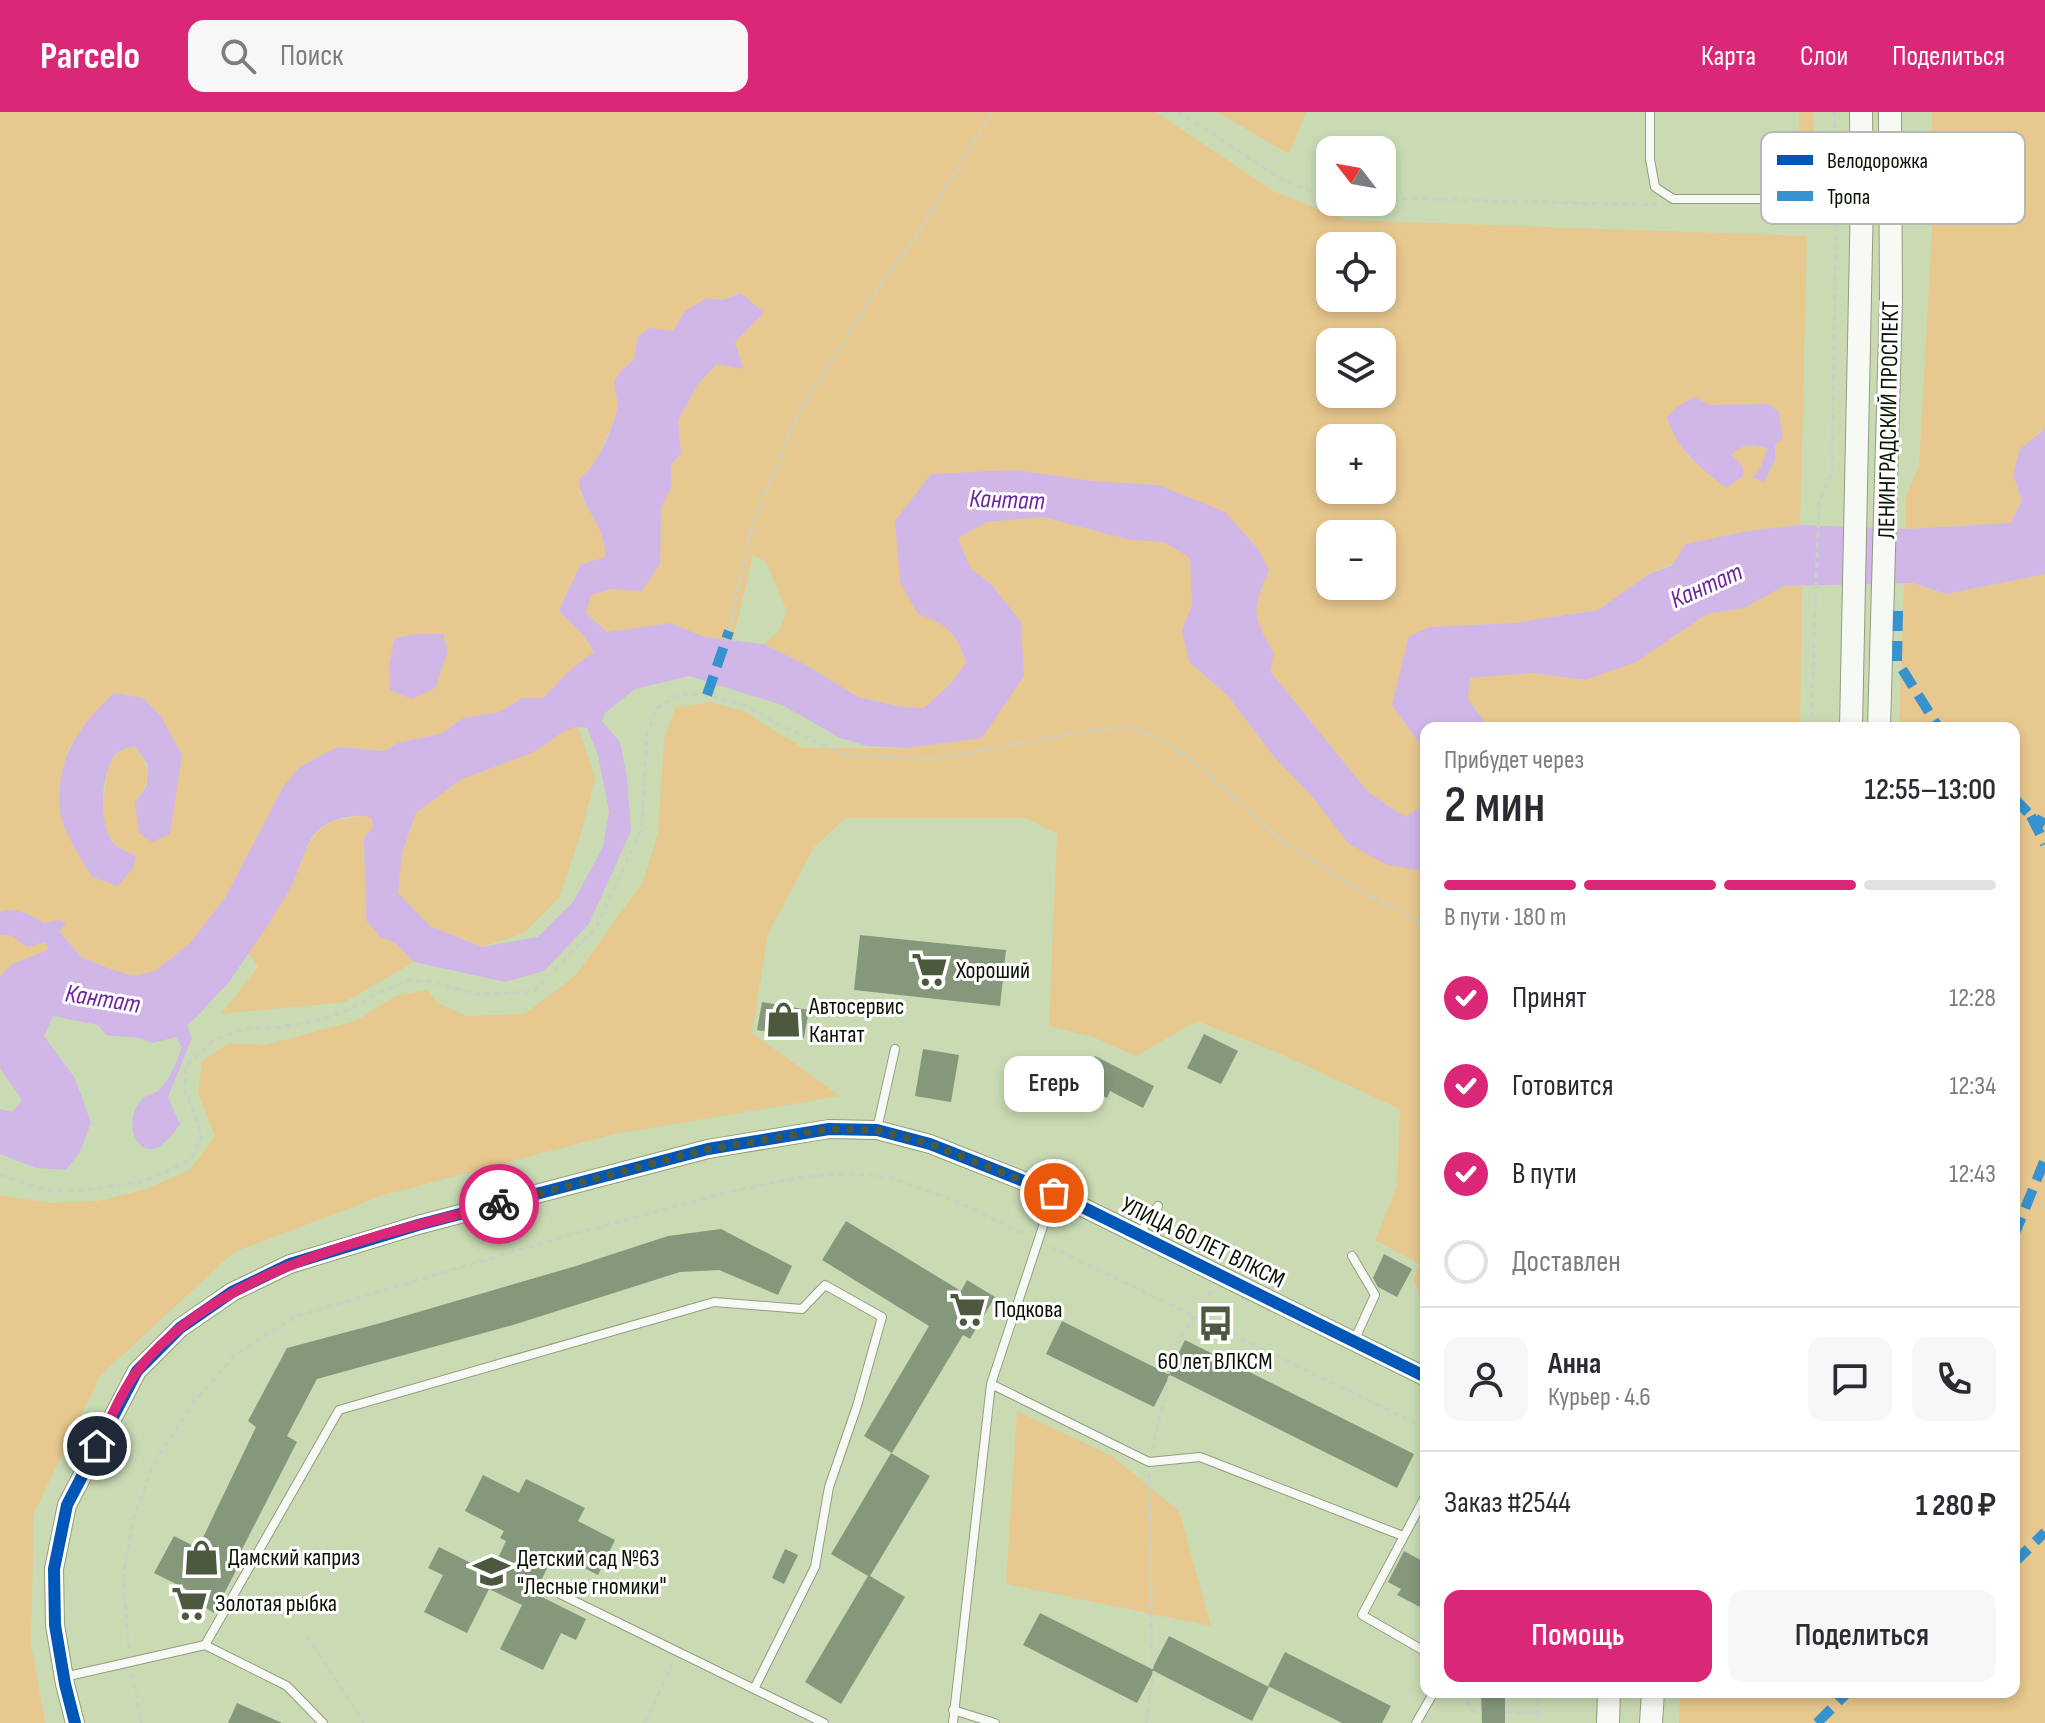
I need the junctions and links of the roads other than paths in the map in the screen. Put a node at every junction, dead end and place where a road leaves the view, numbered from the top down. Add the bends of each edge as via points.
1 (1650, 112) edge
2 (1861, 112) edge
3 (1890, 112) edge
4 (1861, 132) edge
5 (1890, 132) edge
6 (1761, 198) edge
7 (1861, 224) edge
8 (1892, 224) edge
9 (1851, 722) edge
10 (1879, 722) edge
11 (895, 1049) dead end
12 (877, 1130) junction
13 (1054, 1193) junction
14 (1158, 1206) dead end
15 (1138, 1235) junction
16 (1352, 1256) dead end
17 (1354, 1342) junction
18 (1420, 1374) edge
19 (991, 1384) junction
20 (1420, 1506) edge
21 (1403, 1536) junction
22 (560, 1594) dead end
23 (205, 1645) junction
24 (1420, 1649) edge
25 (64, 1677) junction
26 (754, 1689) junction
27 (1431, 1698) edge
28 (1606, 1698) edge
29 (1608, 1698) edge
30 (1653, 1698) edge
31 (953, 1710) junction
32 (75, 1723) edge
33 (323, 1723) edge
34 (824, 1723) edge
35 (953, 1723) edge
36 (995, 1723) edge
37 (1416, 1723) edge
38 (1596, 1723) edge
39 (1608, 1723) edge
40 (1651, 1723) edge

1 - 6 lane via 1655,187 1673,199
2 - 4 main road, ЛЕНИНГРАДСКИЙ ПРОСПЕКТ
3 - 5 main road, ЛЕНИНГРАДСКИЙ ПРОСПЕКТ
7 - 9 main road, ЛЕНИНГРАДСКИЙ ПРОСПЕКТ
8 - 10 main road, ЛЕНИНГРАДСКИЙ ПРОСПЕКТ
11 - 12 lane
12 - 13 street, УЛИЦА 60 ЛЕТ ВЛКСМ via 930,1144
12 - 25 street, УЛИЦА 60 ЛЕТ ВЛКСМ via 829,1129 708,1149 418,1225 290,1264 232,1292 180,1328 137,1371 67,1505 54,1569 55,1625
13 - 15 street, УЛИЦА 60 ЛЕТ ВЛКСМ
13 - 19 lane
14 - 15 lane
15 - 17 street, УЛИЦА 60 ЛЕТ ВЛКСМ
16 - 17 lane via 1375,1295
17 - 18 street, УЛИЦА 60 ЛЕТ ВЛКСМ
19 - 21 lane via 1149,1462 1200,1457
19 - 31 lane
20 - 21 lane
21 - 24 lane via 1362,1615
22 - 26 lane
23 - 25 lane
23 - 26 lane via 339,1410 714,1302 802,1309 825,1285 882,1317 829,1487 815,1567
23 - 33 lane via 287,1686
25 - 32 street, УЛИЦА 60 ЛЕТ ВЛКСМ
26 - 34 lane
27 - 37 lane
28 - 38 lane
29 - 39 main road
30 - 40 main road
31 - 35 lane
31 - 36 lane

